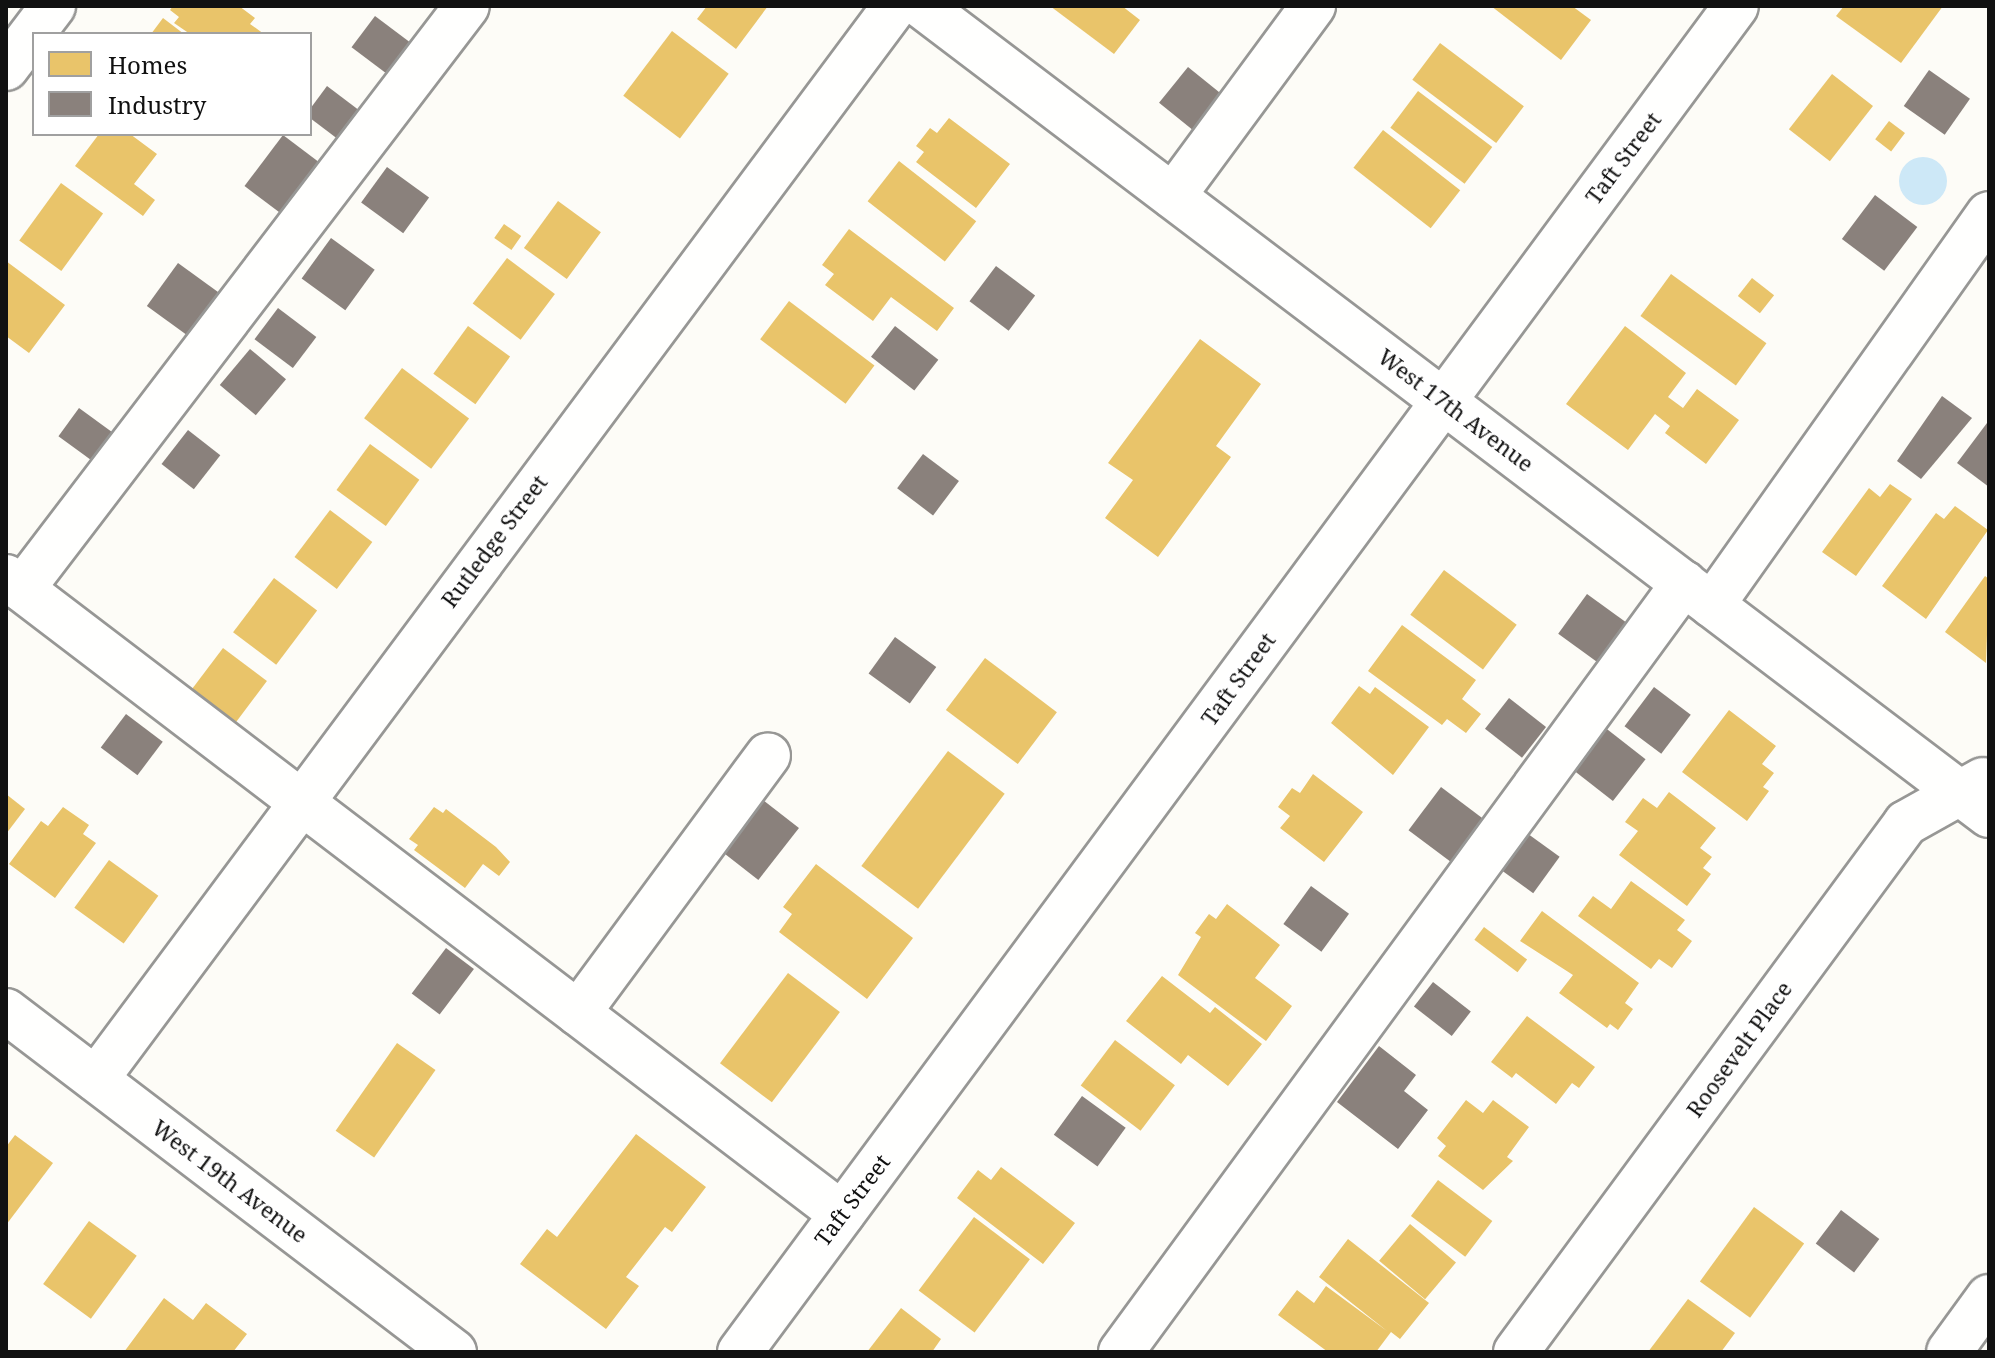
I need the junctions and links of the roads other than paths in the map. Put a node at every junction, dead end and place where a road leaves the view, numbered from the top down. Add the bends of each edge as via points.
1 (53, 6) edge
2 (467, 6) edge
3 (895, 6) edge
4 (922, 6) edge
5 (1313, 6) edge
6 (1736, 6) edge
7 (33, 32) edge
8 (32, 34) edge
9 (6, 68) edge
10 (1173, 196) junction
11 (1989, 214) edge
12 (1444, 401) junction
13 (14, 583) edge
14 (1698, 594) junction
15 (768, 755) dead end
16 (1980, 795) edge
17 (300, 801) junction
18 (6, 1011) edge
19 (578, 1013) junction
20 (96, 1079) junction
21 (842, 1214) junction
22 (1989, 1297) edge
23 (454, 1352) edge
24 (740, 1352) edge
25 (1121, 1352) edge
26 (1516, 1352) edge
27 (1949, 1352) edge

1 - 7 street
2 - 13 street
3 - 17 street, Rutledge Street
4 - 10 street, West 17th Avenue
5 - 10 street
6 - 12 street, Taft Street
8 - 9 street
10 - 12 street, West 17th Avenue
11 - 14 street
12 - 14 street, West 17th Avenue
12 - 21 street, Taft Street
13 - 17 street
14 - 16 street, West 17th Avenue
14 - 25 street
15 - 19 street
16 - 26 street, Roosevelt Place via 1906,823
17 - 19 street
17 - 20 street, Rutledge Street
18 - 20 street, West 19th Avenue
19 - 21 street
20 - 23 street, West 19th Avenue
21 - 24 street, Taft Street
22 - 27 street

